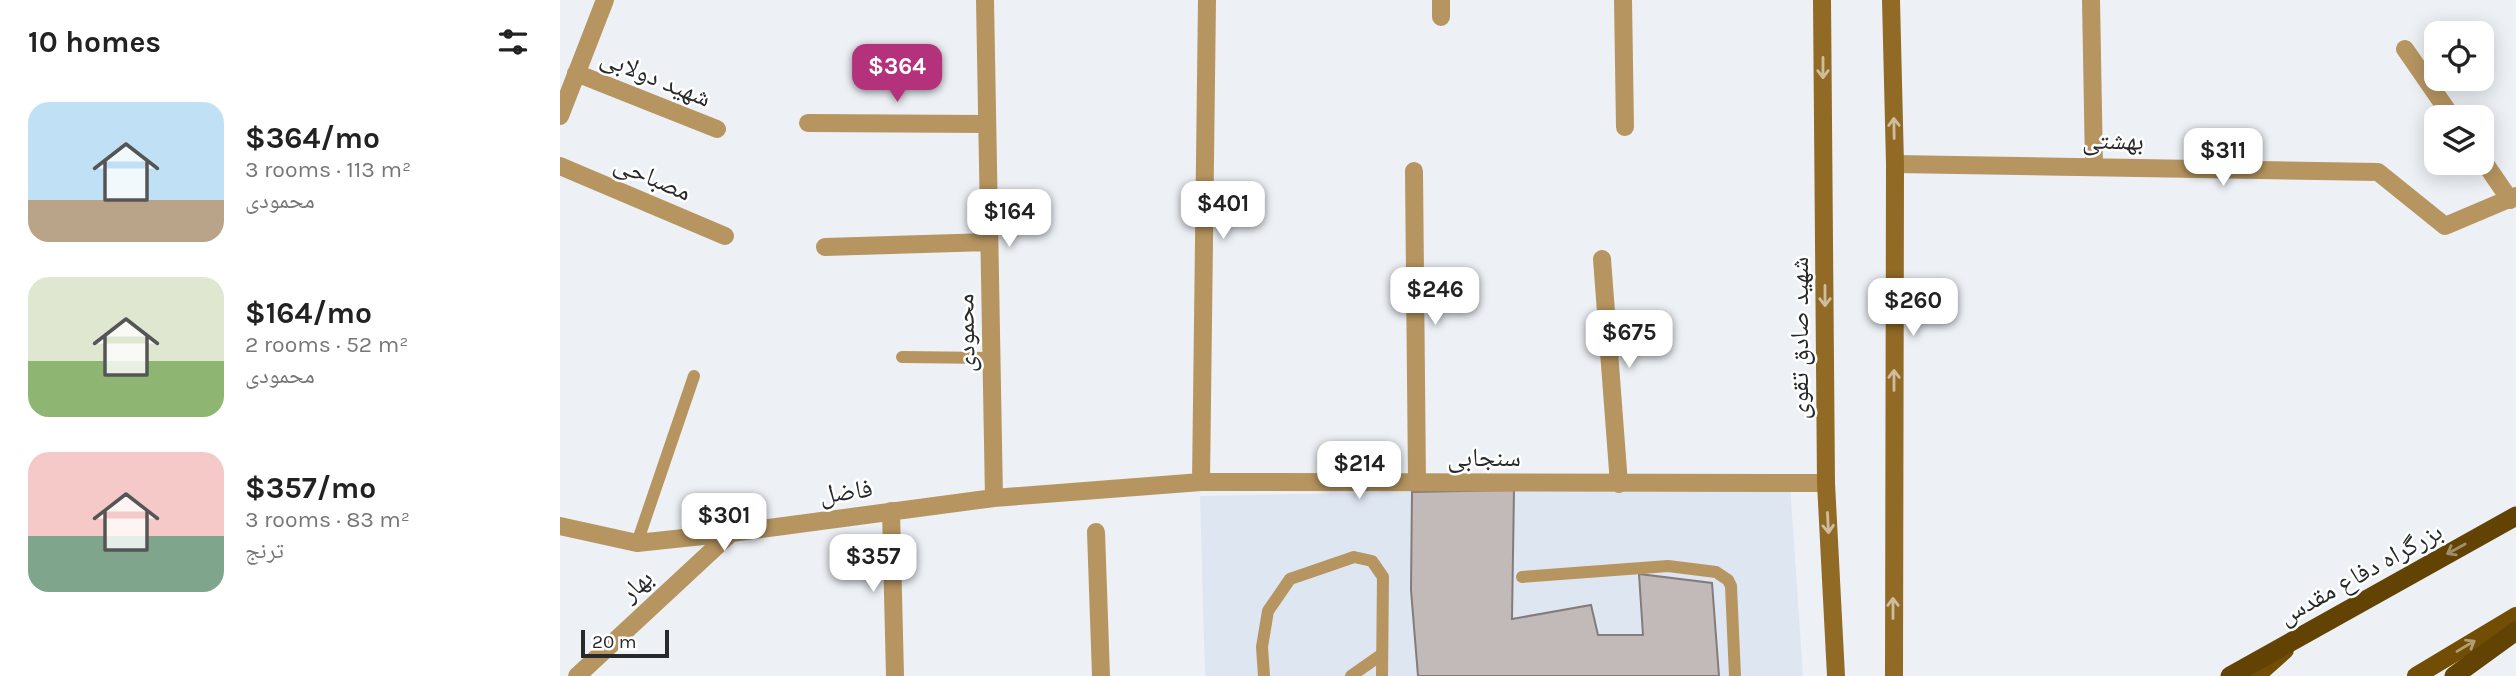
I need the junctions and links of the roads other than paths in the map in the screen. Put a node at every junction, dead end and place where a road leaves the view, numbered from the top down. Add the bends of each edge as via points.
1 (605, 0) edge
2 (985, 0) edge
3 (1207, 0) edge
4 (1623, 0) edge
5 (1822, 0) edge
6 (1891, 0) edge
7 (2091, 0) edge
8 (2405, 49) dead end
9 (576, 73) junction
10 (2444, 105) edge
11 (560, 116) edge
12 (808, 123) dead end
13 (987, 124) junction
14 (1625, 127) dead end
15 (717, 129) dead end
16 (1895, 164) junction
17 (560, 166) edge
18 (2094, 166) junction
19 (1414, 171) dead end
20 (2494, 174) edge
21 (2513, 198) edge
22 (725, 236) dead end
23 (989, 242) junction
24 (825, 247) dead end
25 (1601, 259) dead end
26 (902, 357) dead end
27 (991, 358) junction
28 (694, 376) dead end
29 (1200, 482) junction
30 (1417, 482) junction
31 (1826, 483) junction
32 (1619, 484) junction
33 (994, 498) junction
34 (891, 511) junction
35 (2516, 516) edge
36 (560, 526) edge
37 (1096, 532) dead end
38 (731, 533) junction
39 (637, 543) junction
40 (1522, 577) dead end
41 (2516, 616) edge
42 (2516, 631) edge
43 (2301, 636) junction
44 (1381, 655) junction
45 (577, 676) edge
46 (895, 676) edge
47 (1101, 676) edge
48 (1264, 676) edge
49 (1352, 676) edge
50 (1382, 676) edge
51 (1735, 676) edge
52 (1836, 676) edge
53 (1894, 676) edge
54 (2230, 676) edge
55 (2256, 676) edge
56 (2416, 676) edge
57 (2454, 676) edge

1 - 9 street
2 - 13 street, محمودی
3 - 29 street
4 - 14 street
5 -> 31 main road, شهید صادق تقوی
16 -> 6 main road
7 - 18 street
8 - 10 street
9 - 11 street
9 - 15 street, شهید دولابی
12 - 13 street
13 - 23 street, محمودی
16 - 18 street, بهشتی
53 -> 16 main road
17 - 22 street, مصباحی
18 - 21 street, بهشتی via 2378,172 2445,226
19 - 30 street
20 - 21 street
23 - 24 street
23 - 27 street, محمودی
25 - 32 street
26 - 27 lane
27 - 33 street, محمودی
28 - 39 lane
29 - 30 street, سنجابی
29 - 33 street, سنجابی
30 - 32 street, سنجابی
31 - 32 street, سنجابی
31 -> 52 main road, شهید صادق تقوی
33 - 34 street, سنجابی
34 - 38 street, فاضل
34 - 46 street
35 -> 43 highway, بزرگراه دفاع مقدس
36 - 39 street, فاضل
37 - 47 street
38 - 39 street, فاضل
38 - 45 street, بهار
40 - 51 lane via 1668,566 1716,572 1731,586
56 -> 41 main road
42 - 57 highway
43 - 54 highway, بزرگراه دفاع مقدس
43 - 55 main road
44 - 48 lane via 1382,577 1372,561 1354,557 1290,579 1268,611 1262,647
44 - 49 lane
44 - 50 lane

